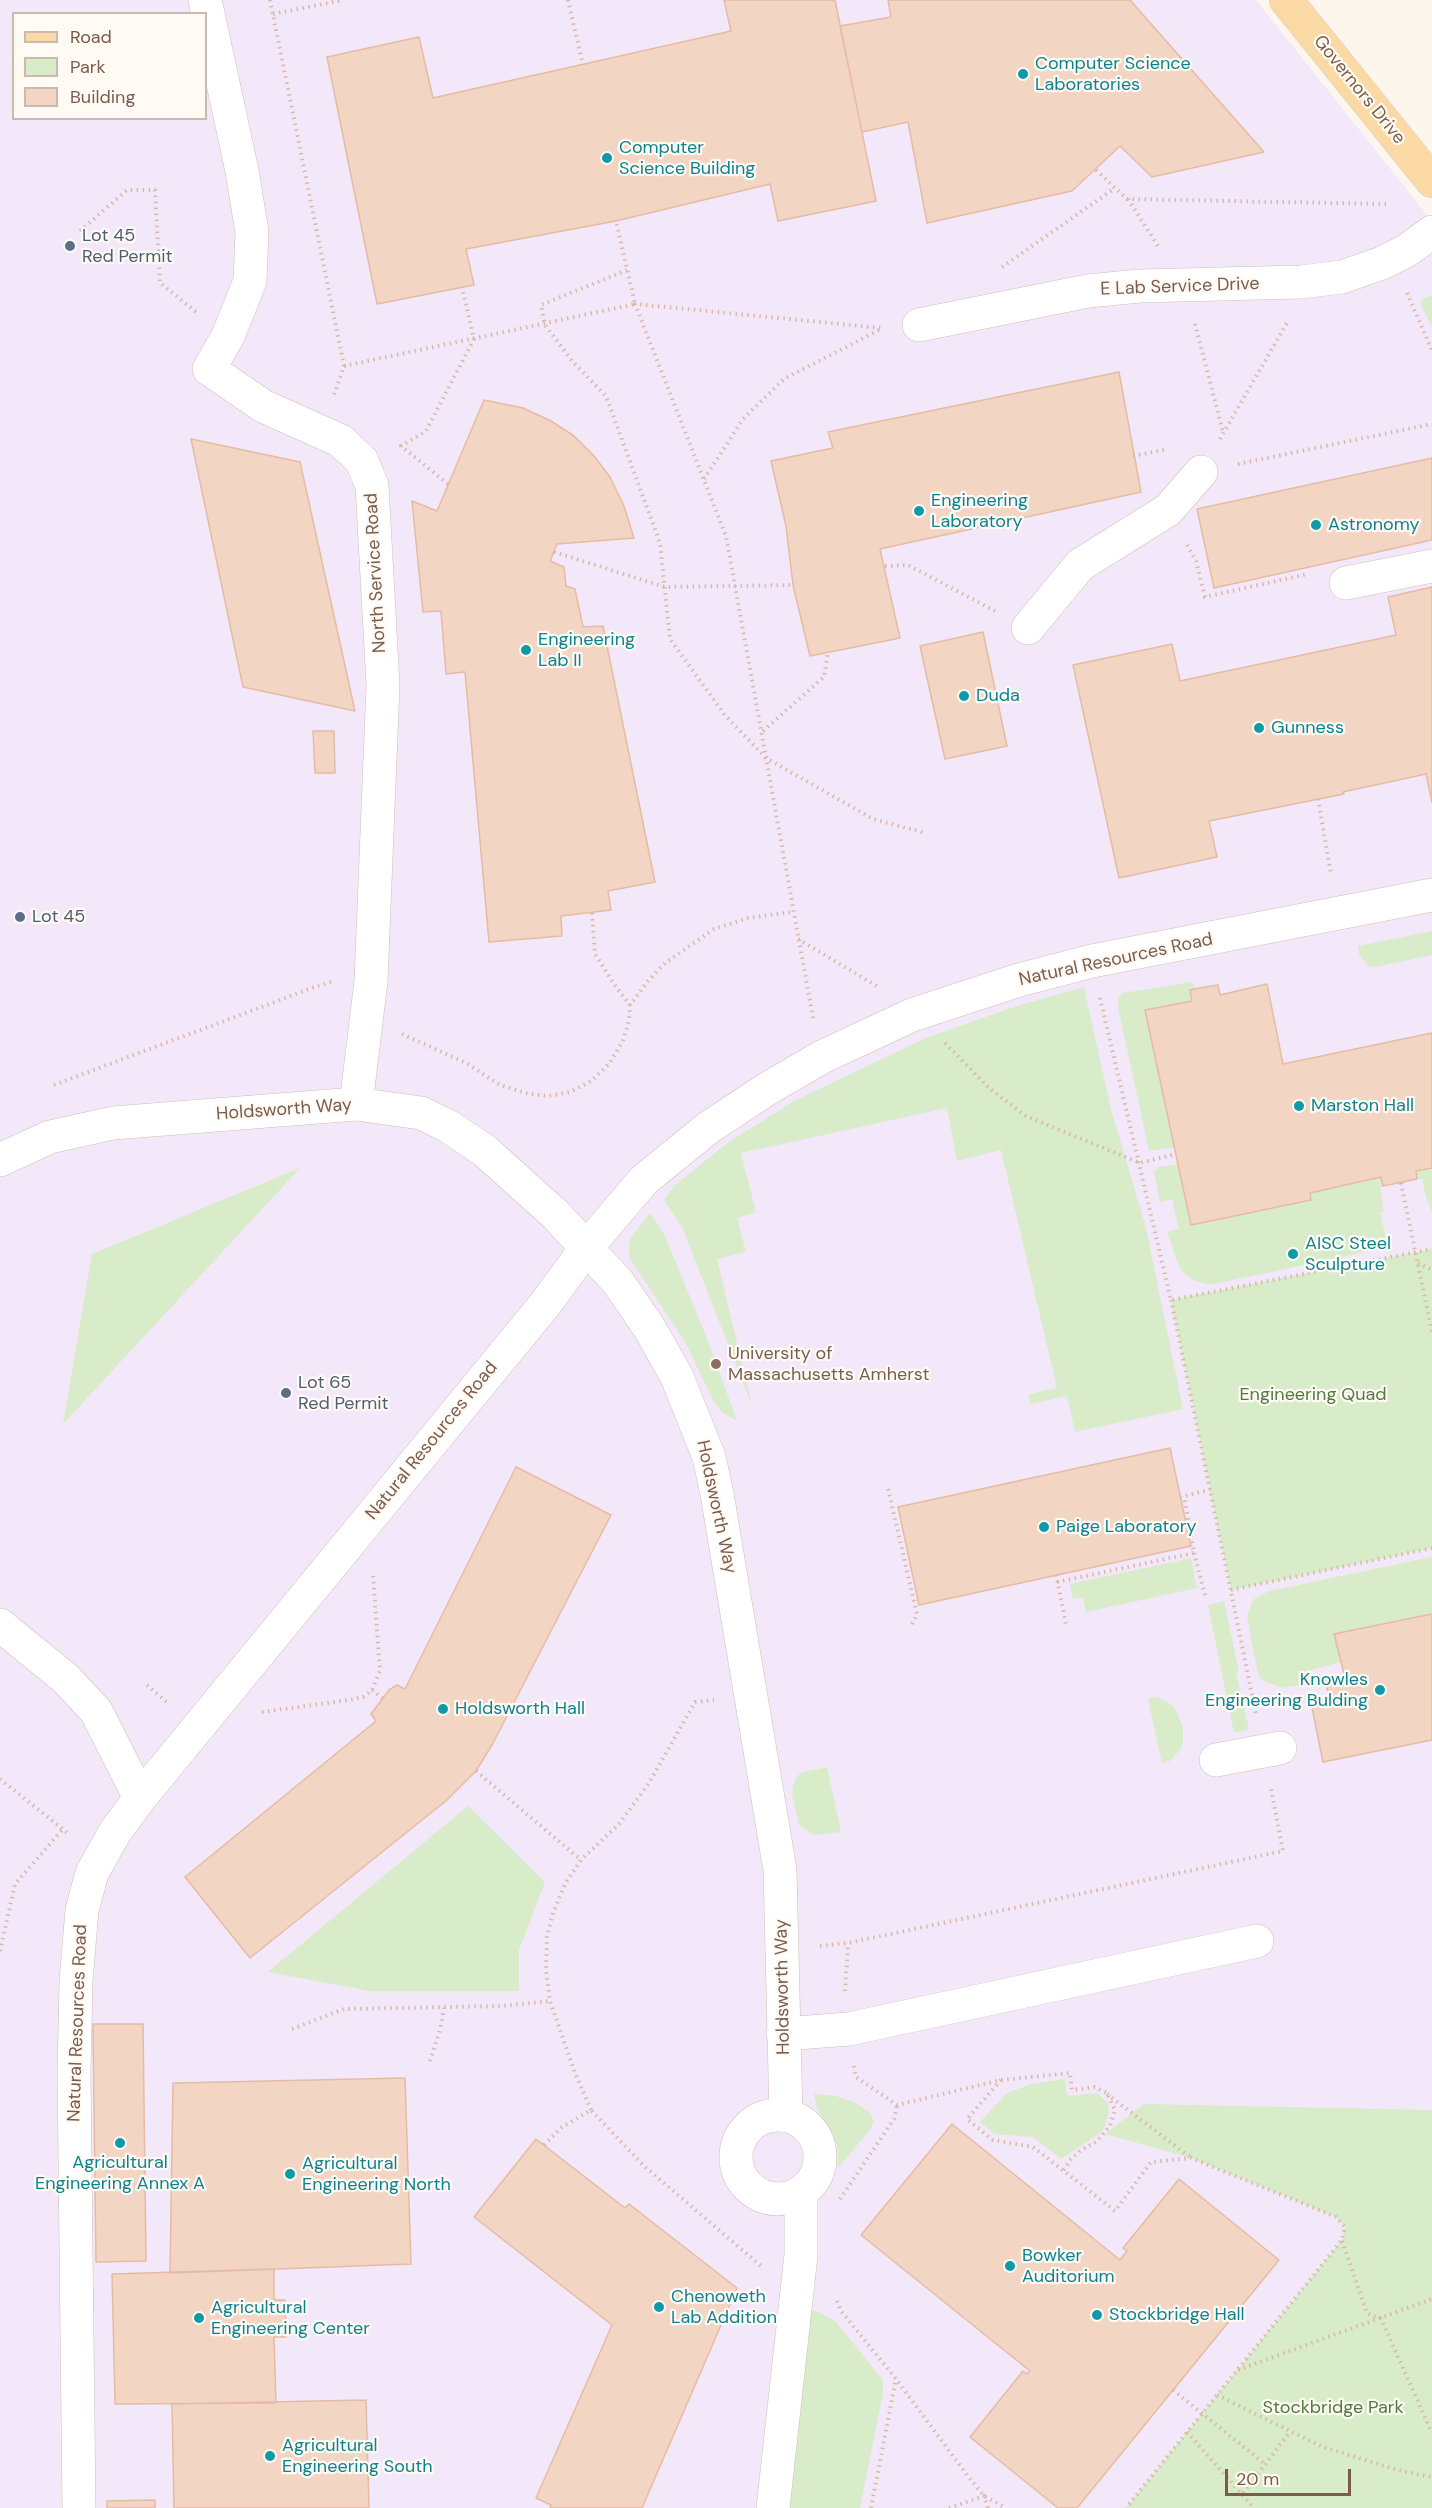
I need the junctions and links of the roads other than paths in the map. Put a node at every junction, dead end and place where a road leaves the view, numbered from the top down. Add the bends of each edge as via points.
1 (205, 0) edge
2 (1286, 0) edge
3 (1432, 181) edge
4 (1432, 232) edge
5 (919, 325) dead end
6 (1201, 472) road end
7 (1432, 566) edge
8 (1346, 583) road end
9 (1028, 628) road end
10 (1432, 895) edge
11 (356, 1104) junction
12 (0, 1160) edge
13 (587, 1247) junction
14 (0, 1625) edge
15 (1280, 1748) dead end
16 (1216, 1760) dead end
17 (140, 1798) junction
18 (1257, 1941) dead end
19 (783, 2034) junction
20 (786, 2116) junction
21 (801, 2193) junction
22 (79, 2508) edge
23 (773, 2508) edge

1 - 11 street, North Service Road via 252,232 250,282 228,336 209,369 263,406 341,441 362,461 372,486 383,684 371,981
2 - 3 main road, Governors Drive
4 - 5 street, E Lab Service Drive via 1394,257 1342,278 1088,291
6 - 9 street via 1168,510 1080,565
7 - 8 street
10 - 13 street, Natural Resources Road via 1092,961 912,1015 822,1057 708,1128 644,1180
11 - 12 street, Holdsworth Way via 113,1123 50,1137
11 - 13 street, Holdsworth Way via 421,1113 448,1126 485,1151
13 - 17 street, Natural Resources Road via 519,1336
13 - 19 street, Holdsworth Way via 618,1282 650,1329 677,1377 709,1457 780,1870
14 - 17 street via 65,1678 96,1711
15 - 16 street
17 - 22 street, Natural Resources Road via 92,1873 82,1910 74,2085
18 - 19 street via 849,2028
19 - 20 street, Holdsworth Way
20 - 21 street via 809,2128 820,2152 815,2178
20 - 21 street via 771,2115 746,2129 737,2148 737,2169 743,2182 767,2199
21 - 23 street via 801,2255

